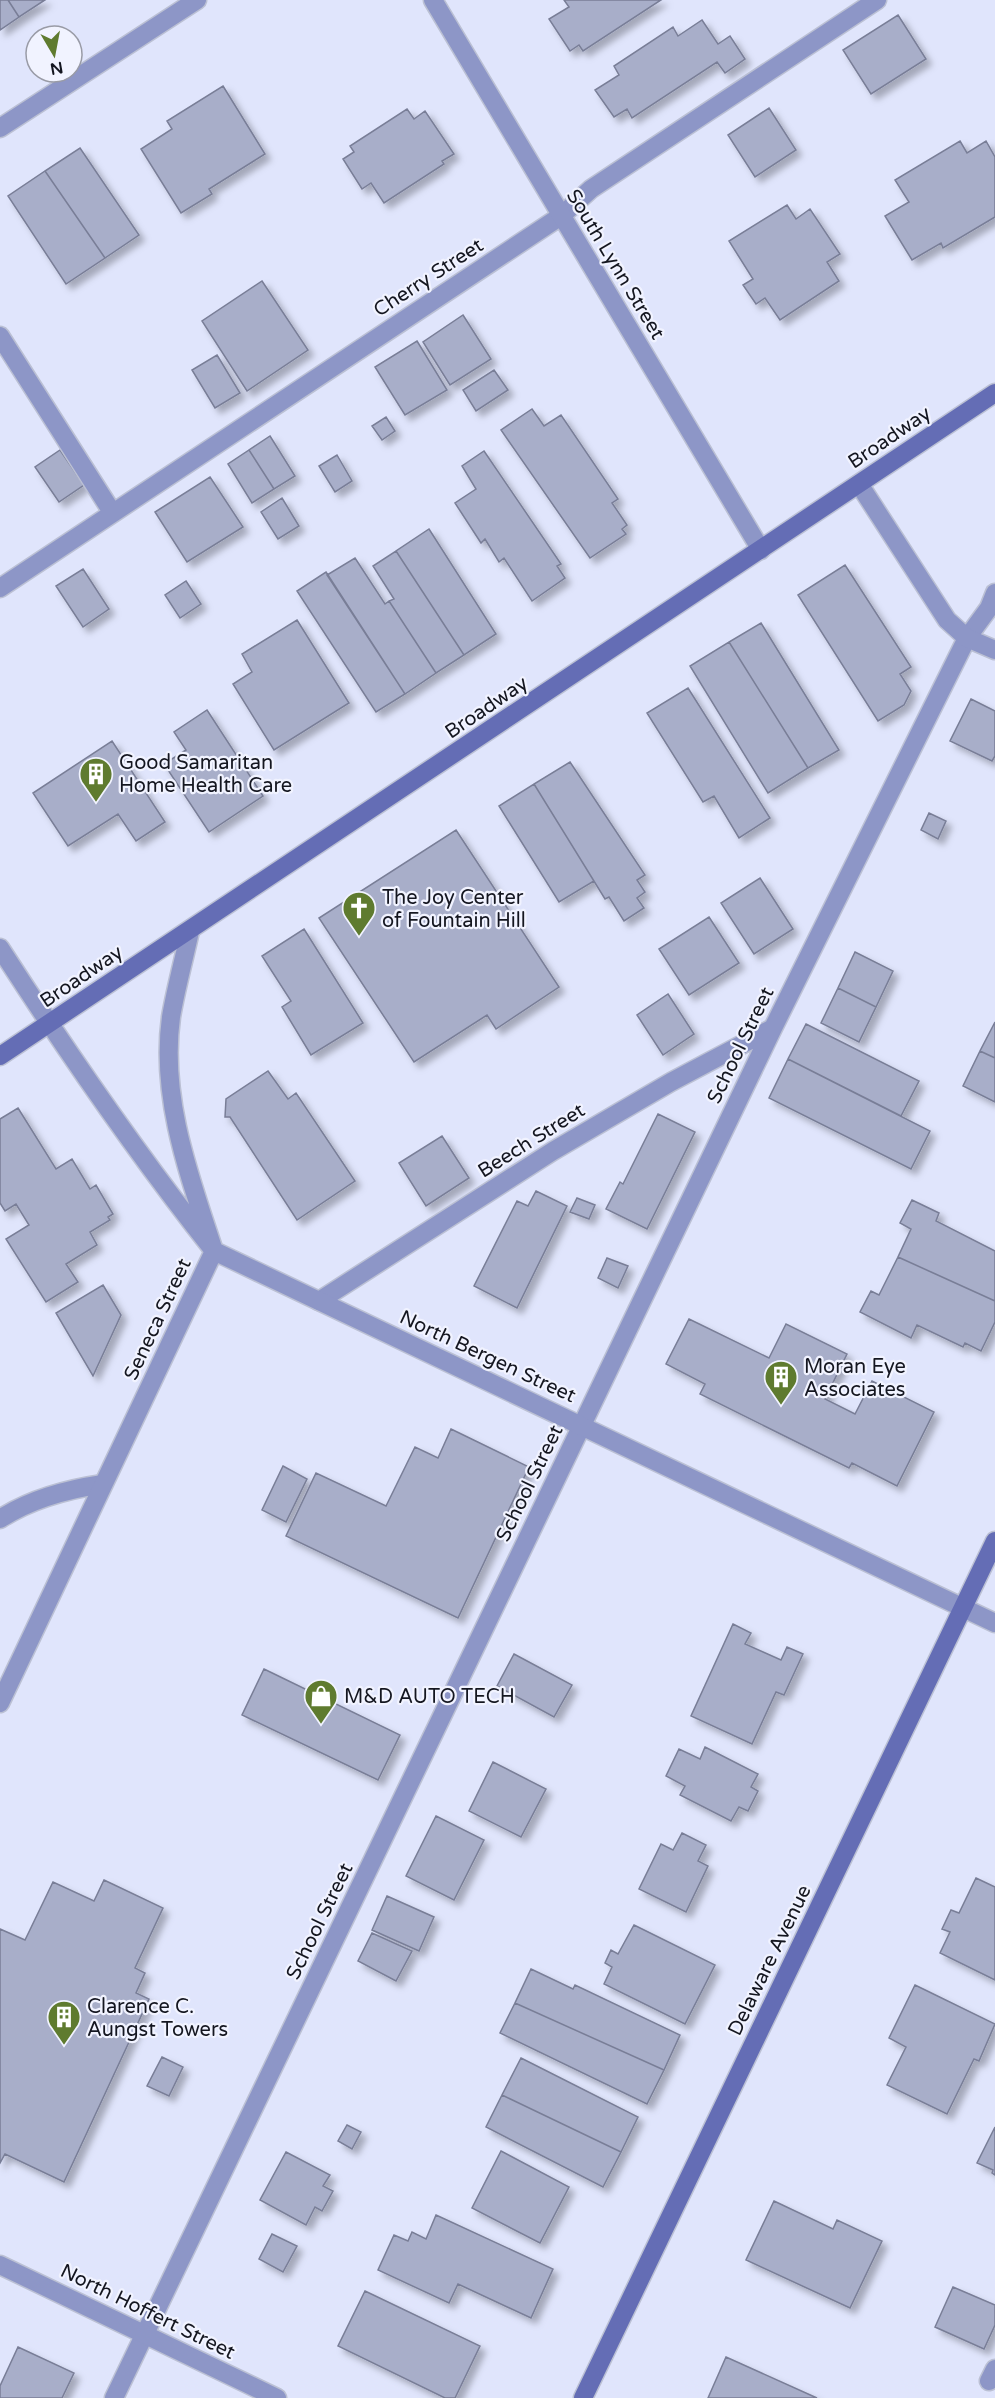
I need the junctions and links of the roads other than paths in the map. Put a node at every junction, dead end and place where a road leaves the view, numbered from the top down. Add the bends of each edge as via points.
1 (196, 0) edge
2 (433, 0) edge
3 (877, 0) edge
4 (0, 128) edge
5 (561, 216) junction
6 (0, 336) edge
7 (995, 393) edge
8 (859, 484) junction
9 (112, 512) junction
10 (761, 550) junction
11 (0, 588) edge
12 (995, 593) edge
13 (967, 638) junction
14 (995, 650) edge
15 (190, 931) junction
16 (0, 948) edge
17 (49, 1025) junction
18 (773, 1028) junction
19 (0, 1056) edge
20 (214, 1251) junction
21 (319, 1301) junction
22 (582, 1425) junction
23 (103, 1484) junction
24 (0, 1519) edge
25 (995, 1540) edge
26 (963, 1608) junction
27 (995, 1623) edge
28 (0, 1703) edge
29 (0, 2265) edge
30 (145, 2335) junction
31 (114, 2398) edge
32 (277, 2398) edge
33 (583, 2398) edge

1 - 4 street
2 - 5 street, South Lynn Street
3 - 5 street, Cherry Street via 591,189
5 - 9 street, Cherry Street
5 - 10 street, South Lynn Street
6 - 9 street
7 - 8 main road, Broadway
8 - 10 main road, Broadway
8 - 13 street via 947,620
9 - 11 street, Cherry Street
10 - 15 main road, Broadway
12 - 13 street, School Street
13 - 14 street
13 - 18 street, School Street
15 - 17 main road, Broadway
15 - 20 street, Seneca Street via 171,1018 170,1085 181,1153
16 - 17 street, North Bergen Street
17 - 19 main road, Broadway
17 - 20 street, North Bergen Street
18 - 21 street, Beech Street via 553,1151
18 - 22 street, School Street
20 - 21 street, North Bergen Street
20 - 23 street, Seneca Street
21 - 22 street, North Bergen Street
22 - 26 street, North Bergen Street
22 - 30 street, School Street
23 - 24 street via 81,1487
23 - 28 street, Seneca Street
25 - 26 main road, Delaware Avenue
26 - 27 street, North Bergen Street
26 - 33 main road, Delaware Avenue
29 - 30 street, North Hoffert Street
30 - 31 street, School Street
30 - 32 street, North Hoffert Street

